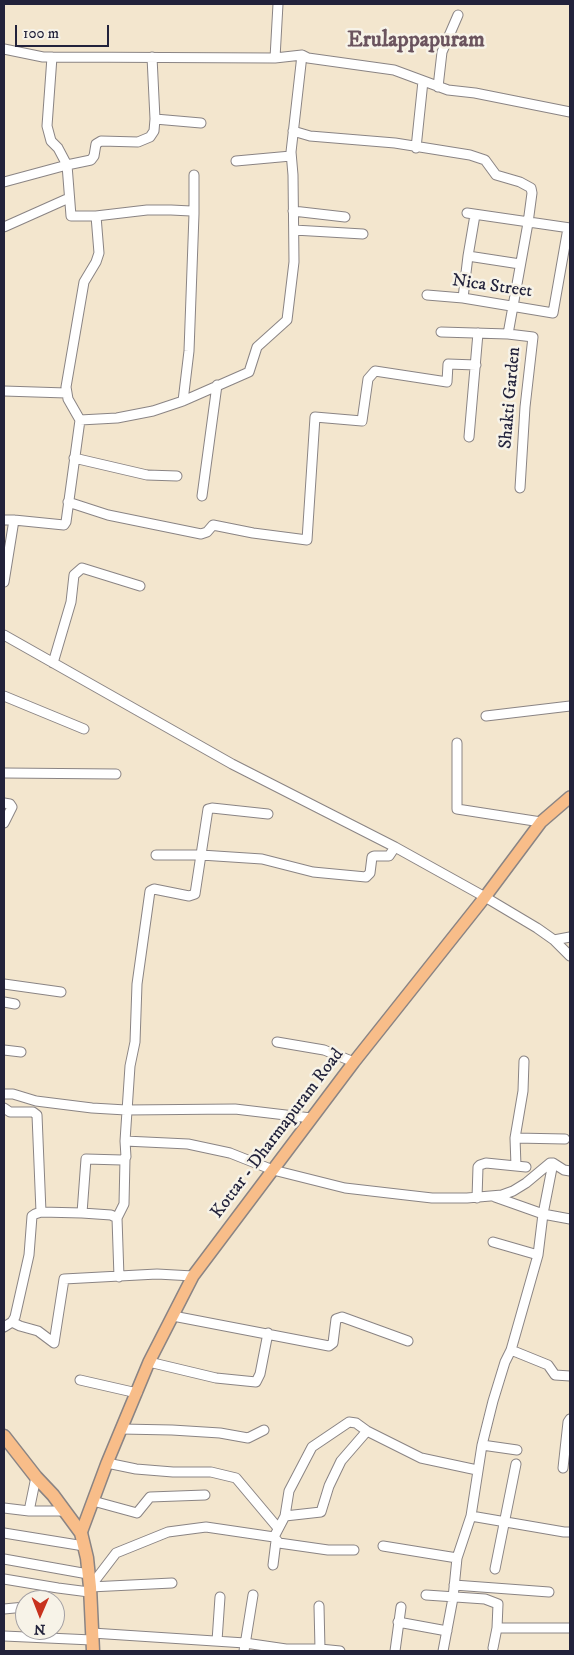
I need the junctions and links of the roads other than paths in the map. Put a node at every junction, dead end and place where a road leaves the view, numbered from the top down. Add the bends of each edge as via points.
1 (278, 4) edge
2 (458, 15) dead end
3 (4, 49) edge
4 (302, 55) junction
5 (52, 57) junction
6 (152, 57) junction
7 (275, 58) junction
8 (423, 81) junction
9 (438, 87) junction
10 (570, 112) edge
11 (155, 119) junction
12 (201, 123) dead end
13 (293, 132) junction
14 (416, 148) junction
15 (291, 156) junction
16 (236, 161) dead end
17 (67, 165) junction
18 (194, 175) dead end
19 (4, 182) edge
20 (69, 198) junction
21 (294, 211) junction
22 (194, 214) junction
23 (96, 216) junction
24 (345, 217) dead end
25 (528, 223) junction
26 (4, 227) edge
27 (569, 228) edge
28 (294, 230) junction
29 (363, 234) dead end
30 (468, 256) junction
31 (520, 264) junction
32 (566, 274) edge
33 (426, 295) dead end
34 (463, 298) junction
35 (512, 306) junction
36 (441, 332) dead end
37 (478, 333) junction
38 (508, 334) junction
39 (476, 365) junction
40 (217, 385) junction
41 (4, 391) edge
42 (66, 393) junction
43 (182, 401) junction
44 (80, 420) junction
45 (469, 437) dead end
46 (74, 458) junction
47 (177, 476) dead end
48 (520, 488) dead end
49 (202, 496) dead end
50 (68, 502) junction
51 (4, 520) edge
52 (14, 520) junction
53 (4, 582) edge
54 (140, 586) dead end
55 (4, 634) edge
56 (53, 663) junction
57 (4, 696) edge
58 (570, 706) edge
59 (486, 716) dead end
60 (84, 729) dead end
61 (457, 744) dead end
62 (4, 773) edge
63 (116, 774) dead end
64 (570, 797) edge
65 (4, 803) edge
66 (565, 805) edge
67 (268, 814) dead end
68 (541, 822) junction
69 (4, 823) edge
70 (395, 847) junction
71 (156, 855) dead end
72 (201, 855) junction
73 (485, 897) junction
74 (570, 937) edge
75 (554, 940) junction
76 (570, 956) edge
77 (4, 984) edge
78 (61, 992) dead end
79 (4, 1002) edge
80 (15, 1004) dead end
81 (277, 1042) dead end
82 (4, 1050) edge
83 (20, 1052) dead end
84 (524, 1061) dead end
85 (354, 1062) junction
86 (4, 1094) edge
87 (4, 1108) edge
88 (126, 1110) junction
89 (311, 1118) junction
90 (515, 1138) junction
91 (565, 1139) dead end
92 (125, 1141) junction
93 (125, 1159) junction
94 (554, 1163) junction
95 (516, 1166) junction
96 (526, 1167) dead end
97 (273, 1170) junction
98 (570, 1171) edge
99 (492, 1196) junction
100 (477, 1198) junction
101 (41, 1212) junction
102 (82, 1213) junction
103 (543, 1214) junction
104 (117, 1218) junction
105 (570, 1219) edge
106 (492, 1242) dead end
107 (538, 1255) junction
108 (119, 1276) junction
109 (193, 1276) junction
110 (173, 1316) junction
111 (8, 1325) edge
112 (268, 1333) junction
113 (408, 1341) dead end
114 (511, 1350) junction
115 (149, 1362) junction
116 (570, 1376) edge
117 (80, 1380) dead end
118 (137, 1393) junction
119 (570, 1419) edge
120 (122, 1429) junction
121 (264, 1430) dead end
122 (367, 1431) junction
123 (4, 1436) edge
124 (482, 1445) junction
125 (517, 1450) dead end
126 (107, 1463) junction
127 (516, 1464) dead end
128 (563, 1468) dead end
129 (477, 1470) junction
130 (36, 1477) junction
131 (205, 1495) dead end
132 (93, 1501) junction
133 (4, 1508) edge
134 (29, 1511) junction
135 (64, 1511) junction
136 (285, 1516) junction
137 (472, 1516) junction
138 (505, 1521) junction
139 (278, 1528) junction
140 (570, 1532) edge
141 (4, 1533) edge
142 (275, 1539) junction
143 (82, 1540) junction
144 (383, 1546) dead end
145 (354, 1550) dead end
146 (457, 1558) junction
147 (4, 1559) edge
148 (272, 1565) dead end
149 (495, 1569) dead end
150 (4, 1579) edge
151 (172, 1583) dead end
152 (89, 1584) junction
153 (454, 1585) junction
154 (549, 1592) dead end
155 (253, 1595) dead end
156 (426, 1595) dead end
157 (220, 1597) dead end
158 (453, 1598) junction
159 (319, 1606) dead end
160 (401, 1607) dead end
161 (398, 1622) junction
162 (498, 1628) junction
163 (570, 1628) edge
164 (447, 1632) junction
165 (4, 1636) edge
166 (217, 1641) junction
167 (92, 1642) edge
168 (244, 1647) edge
169 (493, 1648) dead end
170 (272, 1649) edge
171 (320, 1649) junction
172 (287, 1650) edge
173 (340, 1651) edge
174 (395, 1651) edge
175 (443, 1651) edge

1 - 7 street
2 - 9 street via 442,52
3 - 5 street
4 - 7 street
4 - 8 street via 394,70
4 - 13 street
5 - 6 street
5 - 17 street via 47,126 49,136
6 - 7 street
6 - 11 street
8 - 9 street
8 - 14 street
9 - 10 street
11 - 12 street
11 - 17 street via 154,131 146,140 101,141 96,144 91,160
13 - 14 street
13 - 15 street
14 - 25 street via 480,157 496,175 528,185 532,193
15 - 16 street
15 - 21 street
17 - 19 street
17 - 20 street
18 - 22 street
20 - 23 street via 71,216
20 - 26 street
21 - 24 street
21 - 28 street
22 - 23 street via 191,211 147,210
22 - 43 street via 189,351
23 - 42 street via 99,253 84,282
25 - 27 street
25 - 30 street via 471,214
25 - 31 street
27 - 32 street
28 - 29 street
28 - 40 street via 287,320 257,347 249,372
30 - 31 street
30 - 34 street
31 - 35 street
32 - 35 street, Nica Street via 553,313
33 - 34 street, Nica Street
34 - 35 street, Nica Street
35 - 38 street
36 - 37 street
37 - 38 street
37 - 39 street
38 - 48 street, Shakti Garden via 533,337
39 - 45 street
39 - 50 street via 448,364 447,382 375,371 368,379 362,421 315,417 307,540 213,524 201,534 136,522
40 - 43 street
40 - 49 street
41 - 42 street
42 - 44 street
43 - 44 street via 154,411 117,418
44 - 46 street
46 - 47 street via 147,475
46 - 50 street
50 - 52 street via 64,525
51 - 52 street
52 - 53 street
54 - 56 street via 82,568 74,575 71,602
55 - 56 street
56 - 70 street via 232,764
57 - 60 street
58 - 59 street
61 - 68 street via 458,808
62 - 63 street
64 - 66 main road, Kottar - Dharmapuram Road
65 - 69 street via 12,807
66 - 68 main road, Kottar - Dharmapuram Road
67 - 72 street via 208,809
68 - 73 main road, Kottar - Dharmapuram Road
70 - 72 street via 389,856 372,856 370,874 366,877 313,872 262,859
70 - 73 street
71 - 72 street
72 - 88 street via 194,894 150,891 137,984 135,1042
73 - 75 street
73 - 85 main road, Kottar - Dharmapuram Road
74 - 75 street
75 - 76 street
77 - 78 street
79 - 80 street
81 - 85 street via 324,1050
82 - 83 street
84 - 90 street via 523,1092
85 - 89 main road, Kottar - Dharmapuram Road
86 - 88 street via 36,1101
87 - 101 street via 10,1112 34,1112 37,1116
88 - 89 street via 235,1109
88 - 92 street
89 - 97 main road, Kottar - Dharmapuram Road
90 - 91 street
90 - 95 street
92 - 93 street
92 - 97 street via 188,1144 230,1154
93 - 102 street via 86,1159
93 - 104 street via 124,1204
94 - 98 street
94 - 99 street via 513,1191
94 - 103 street
95 - 96 street
95 - 100 street via 480,1165
97 - 100 street via 345,1188 432,1198
97 - 109 main road, Kottar - Dharmapuram Road
99 - 100 street
99 - 103 street
101 - 102 street
101 - 111 street via 32,1216 29,1254 15,1317
102 - 104 street
103 - 105 street
103 - 107 street
104 - 108 street
106 - 107 street
107 - 114 street
108 - 109 street
108 - 111 street via 64,1279 54,1343 38,1331
109 - 110 main road, Kottar - Dharmapuram Road
110 - 112 street
110 - 115 main road, Kottar - Dharmapuram Road
112 - 113 street via 330,1346 336,1320 340,1316
112 - 115 street via 256,1382 216,1378
114 - 116 street via 548,1365 555,1375
114 - 124 street
115 - 118 main road, Kottar - Dharmapuram Road
117 - 118 street
118 - 120 main road, Kottar - Dharmapuram Road
119 - 128 street
120 - 121 street via 220,1433 248,1438
120 - 126 main road, Kottar - Dharmapuram Road
122 - 129 street via 421,1458
122 - 136 street via 341,1460 321,1512
122 - 136 street via 350,1422 312,1447 289,1492
123 - 130 highway
124 - 125 street
124 - 129 street
126 - 132 main road, Kottar - Dharmapuram Road
126 - 139 street via 136,1469 210,1472 236,1478
127 - 138 street
129 - 137 street
130 - 134 street
130 - 135 highway
131 - 132 street via 150,1497 137,1513
132 - 143 main road, Kottar - Dharmapuram Road
133 - 134 street
134 - 135 street
135 - 143 highway
136 - 139 street
137 - 138 street
137 - 146 street
138 - 140 street
138 - 149 street
139 - 142 street
141 - 143 street
142 - 145 street via 279,1543 328,1550
142 - 148 street
142 - 152 street via 206,1527 168,1532 116,1553
143 - 152 highway
144 - 146 street
146 - 153 street
147 - 152 street
150 - 152 street via 58,1588
151 - 152 street
152 - 167 highway
153 - 154 street
153 - 158 street
155 - 168 street
156 - 158 street
157 - 166 street
158 - 162 street via 485,1599 498,1604
158 - 164 street
159 - 171 street
160 - 161 street
161 - 164 street
161 - 174 street
162 - 163 street
162 - 169 street
164 - 175 street
165 - 167 street
166 - 167 street
166 - 168 street
168 - 170 street
170 - 172 street
171 - 172 street
171 - 173 street

